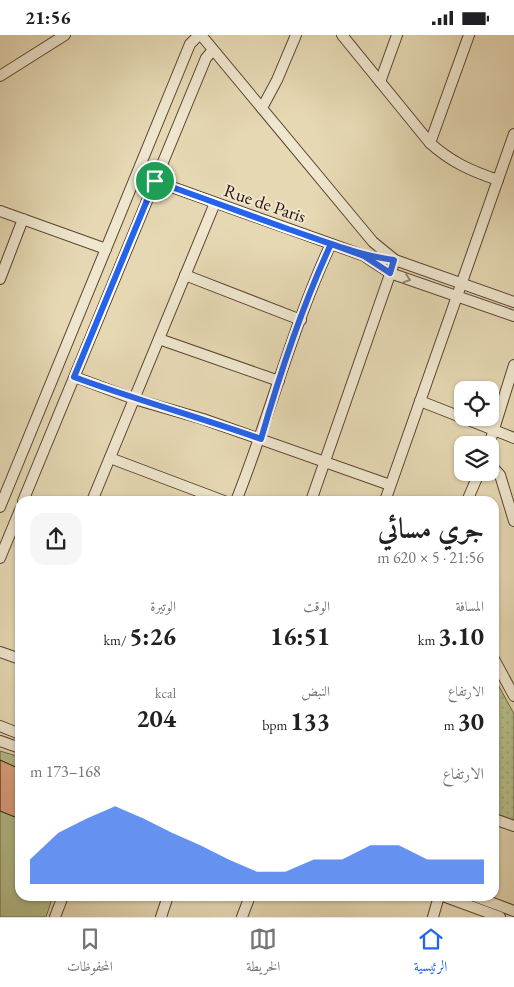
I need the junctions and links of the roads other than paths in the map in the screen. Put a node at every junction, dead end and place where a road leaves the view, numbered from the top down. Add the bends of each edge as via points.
1 (65, 35) edge
2 (200, 35) edge
3 (296, 35) edge
4 (342, 35) edge
5 (397, 35) edge
6 (469, 35) edge
7 (213, 50) junction
8 (0, 76) edge
9 (380, 82) junction
10 (262, 108) junction
11 (514, 134) edge
12 (430, 143) junction
13 (498, 180) junction
14 (155, 181) junction
15 (215, 203) junction
16 (0, 211) edge
17 (23, 219) junction
18 (331, 244) junction
19 (106, 249) junction
20 (364, 256) junction
21 (394, 260) junction
22 (390, 273) junction
23 (185, 275) junction
24 (0, 279) edge
25 (462, 284) junction
26 (457, 297) junction
27 (514, 302) edge
28 (514, 316) edge
29 (301, 320) junction
30 (159, 339) junction
31 (514, 365) edge
32 (74, 377) junction
33 (279, 381) junction
34 (134, 399) junction
35 (420, 401) junction
36 (494, 430) junction
37 (492, 436) edge
38 (514, 438) edge
39 (261, 439) junction
40 (110, 458) junction
41 (325, 462) junction
42 (499, 474) edge
43 (476, 481) edge
44 (390, 485) junction
45 (2, 494) edge
46 (26, 496) edge
47 (94, 496) edge
48 (211, 496) edge
49 (238, 496) edge
50 (314, 496) edge
51 (387, 496) edge
52 (469, 496) edge
53 (0, 507) edge
54 (514, 521) edge
55 (15, 522) edge
56 (0, 558) edge
57 (0, 652) edge
58 (15, 657) edge
59 (499, 668) edge
60 (514, 696) edge
61 (0, 726) edge
62 (15, 732) edge
63 (0, 741) edge
64 (15, 746) edge
65 (499, 821) edge
66 (514, 826) edge
67 (61, 901) edge
68 (166, 901) edge
69 (248, 901) edge
70 (439, 901) edge
71 (455, 901) edge
72 (487, 901) edge
73 (514, 911) edge
74 (56, 917) edge
75 (161, 917) edge
76 (242, 917) edge
77 (433, 917) edge
78 (500, 917) edge

1 - 8 street
2 - 7 street
2 - 19 street via 190,44
3 - 10 street
4 - 9 street
5 - 9 street
6 - 12 street
7 - 10 street
7 - 14 street via 206,58
9 - 12 street
10 - 21 street via 373,242
11 - 13 street
12 - 13 street via 461,167
13 - 25 street
14 - 15 street, Rue de Paris
14 - 32 street
15 - 18 street, Rue de Paris
15 - 23 street
16 - 17 street
17 - 19 street
17 - 24 street
18 - 20 street, Rue de Paris
18 - 29 street
19 - 45 street
20 - 21 street
20 - 22 street
21 - 22 street
21 - 25 street
22 -> 26 street
22 - 41 street
23 - 29 street
23 - 30 street
25 - 26 street
25 - 27 street
26 - 28 street
26 - 35 street
29 - 33 street
30 - 33 street
30 - 34 street
31 - 36 street
32 - 34 street
32 - 46 street
33 - 39 street
34 - 39 street
34 - 40 street
35 - 36 street
35 - 44 street
36 - 37 street
36 - 38 street
39 - 41 street
39 - 49 street
40 - 47 street
40 - 48 street
41 - 44 street
41 - 50 street
42 - 54 street
43 - 52 street
44 - 51 street
45 - 53 street
55 - 56 street
57 - 58 street
59 - 60 street
61 - 62 street
63 - 64 street
65 - 66 street
67 - 74 street
68 - 75 street
69 - 76 street
70 - 77 street
71 - 78 street
72 - 73 street

